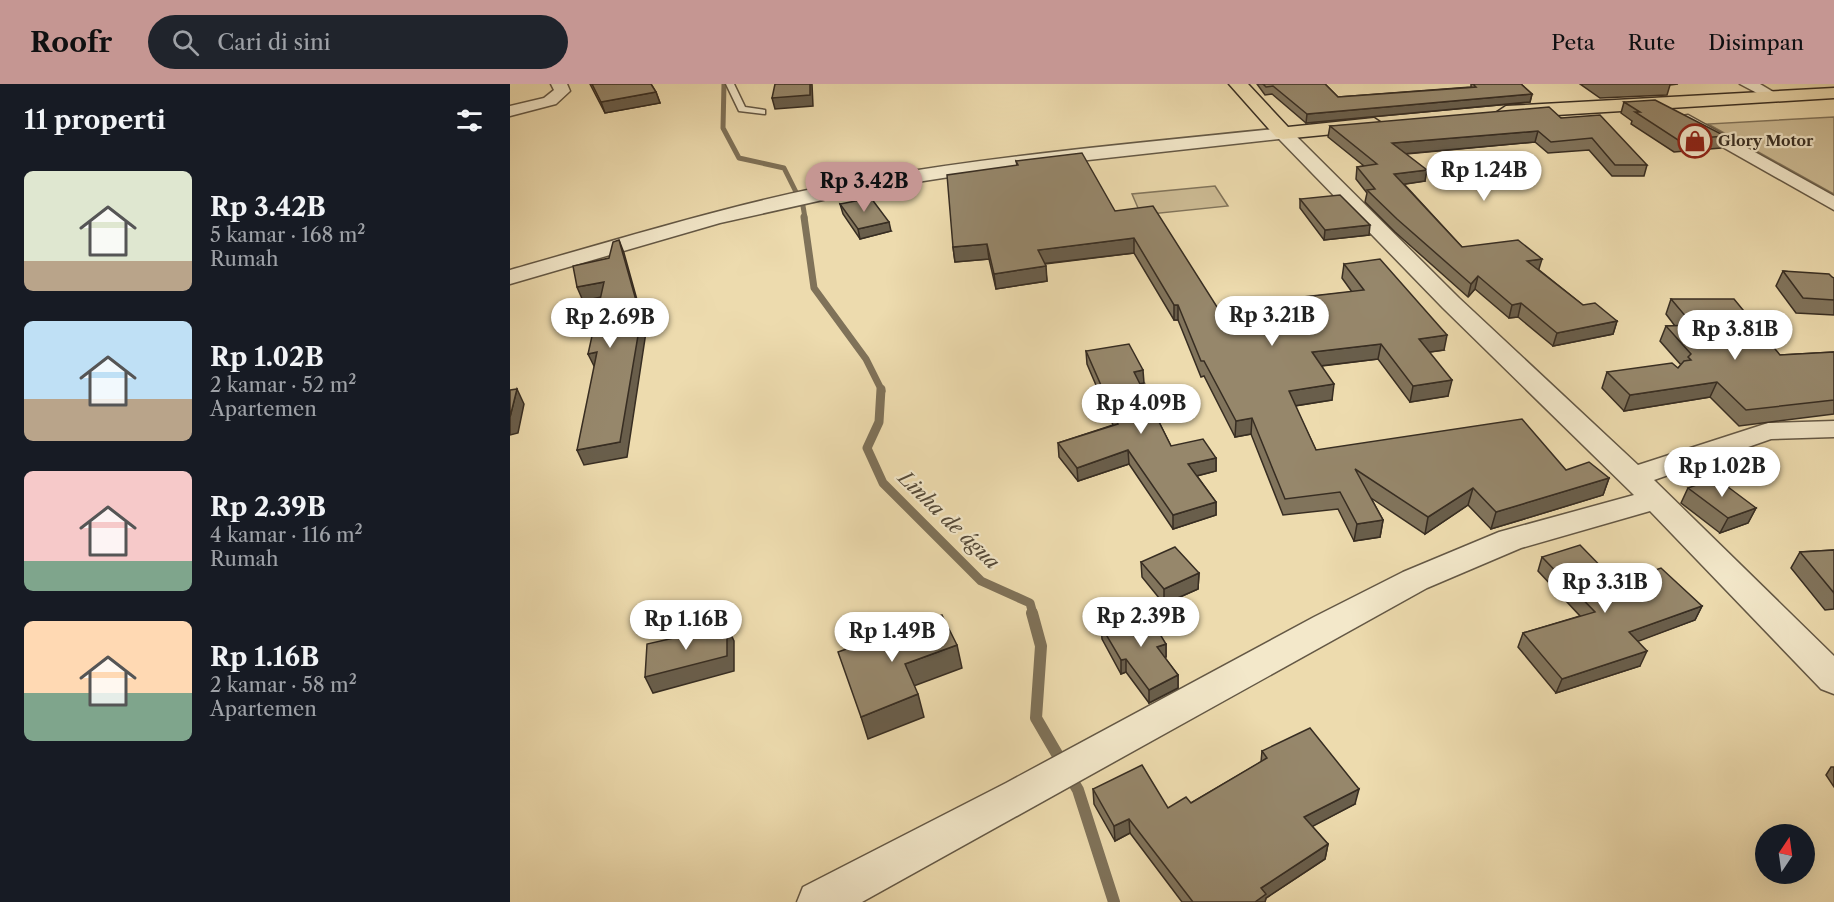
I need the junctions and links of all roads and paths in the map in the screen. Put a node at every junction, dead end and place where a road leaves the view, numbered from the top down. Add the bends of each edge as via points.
1 (559, 84) edge
2 (730, 84) edge
3 (1238, 84) edge
4 (1749, 84) edge
5 (1834, 93) edge
6 (1772, 96) junction
7 (1652, 103) junction
8 (510, 111) edge
9 (762, 112) dead end
10 (1486, 113) edge
11 (1391, 122) edge
12 (1284, 133) junction
13 (1834, 204) edge
14 (510, 277) edge
15 (1834, 429) edge
16 (1644, 488) junction
17 (1834, 679) edge
18 (819, 902) edge

1 - 8 street via 562,91 550,101
2 - 9 lane via 742,109
3 - 12 main road
4 - 6 street
5 - 6 main road
6 - 7 main road
7 - 10 main road
7 - 13 street
11 - 12 main road
12 - 14 street via 988,165 817,195
12 - 16 street via 1451,303
15 - 16 street via 1768,431
16 - 17 street
16 - 18 street via 1415,580

